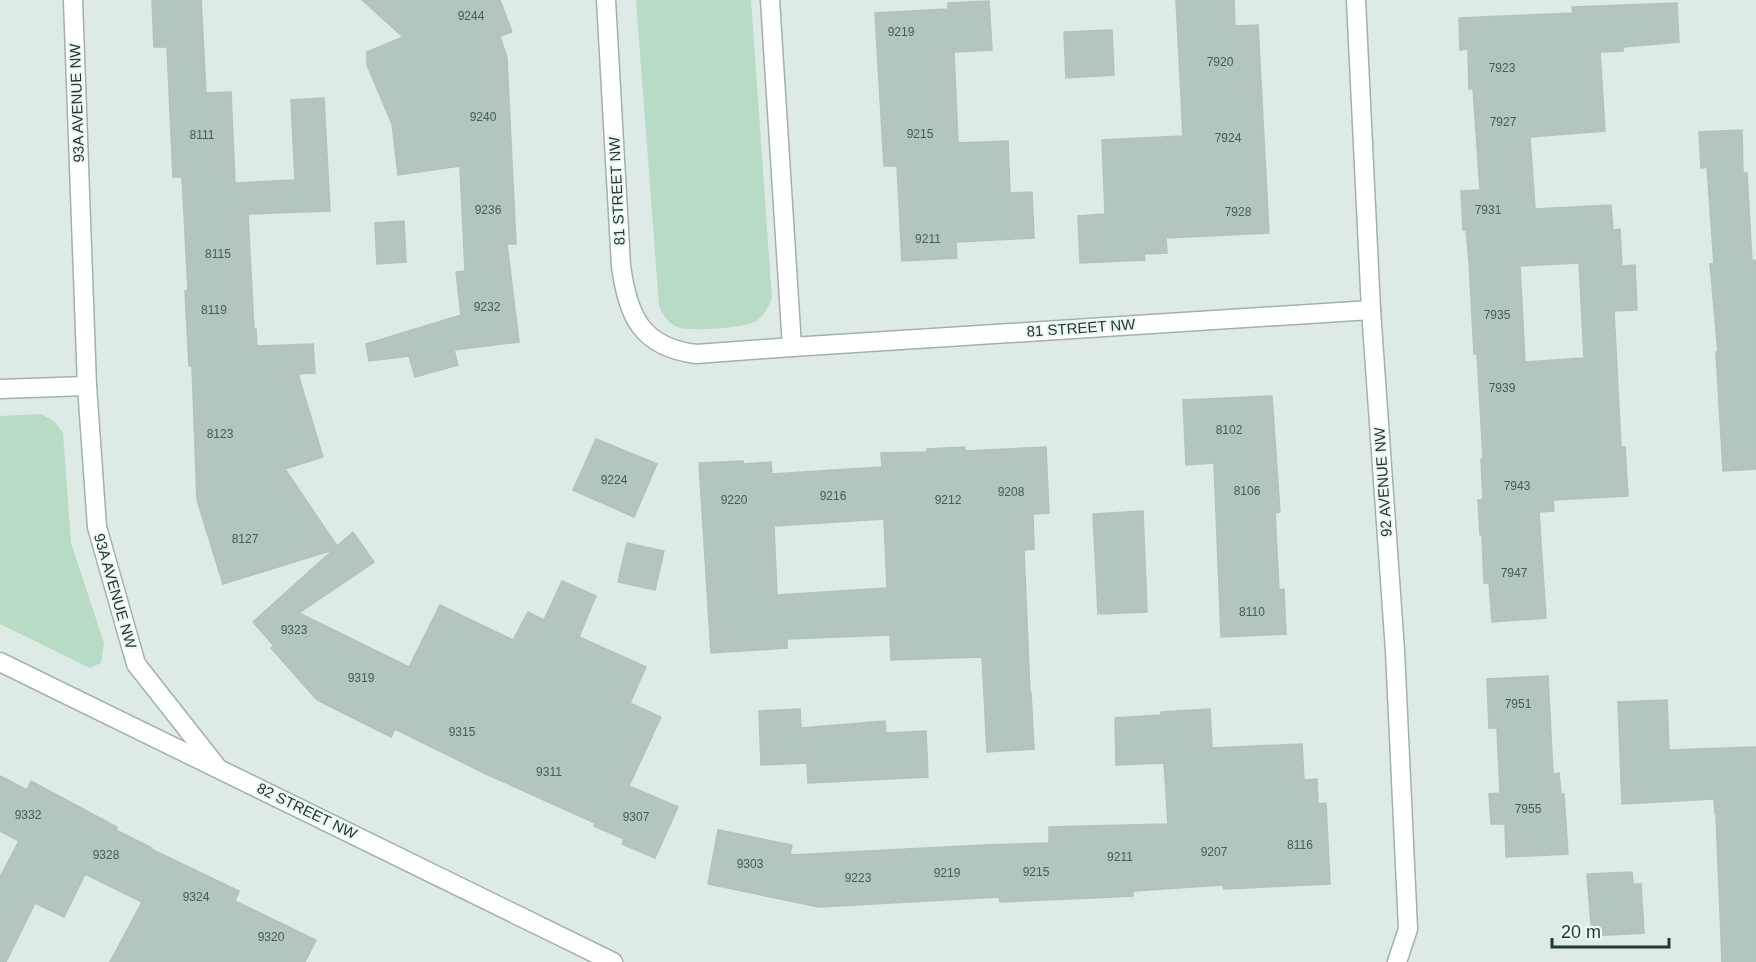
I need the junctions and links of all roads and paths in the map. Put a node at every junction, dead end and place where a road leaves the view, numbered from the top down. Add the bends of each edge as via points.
1 (73, 0) edge
2 (606, 0) edge
3 (770, 0) edge
4 (1356, 0) edge
5 (1371, 310) junction
6 (792, 347) junction
7 (87, 386) junction
8 (0, 389) edge
9 (0, 662) edge
10 (217, 767) junction
11 (613, 962) edge
12 (1397, 962) edge

1 - 7 street, 93A AVENUE NW
2 - 6 street, 81 STREET NW via 621,266 632,315 654,340 681,352
3 - 6 street
4 - 5 street, 92 AVENUE NW
5 - 6 street, 81 STREET NW
5 - 12 street, 92 AVENUE NW via 1395,651 1408,929
7 - 8 street
7 - 10 street, 93A AVENUE NW via 97,527 136,664
9 - 10 street, 82 STREET NW
10 - 11 street, 82 STREET NW

